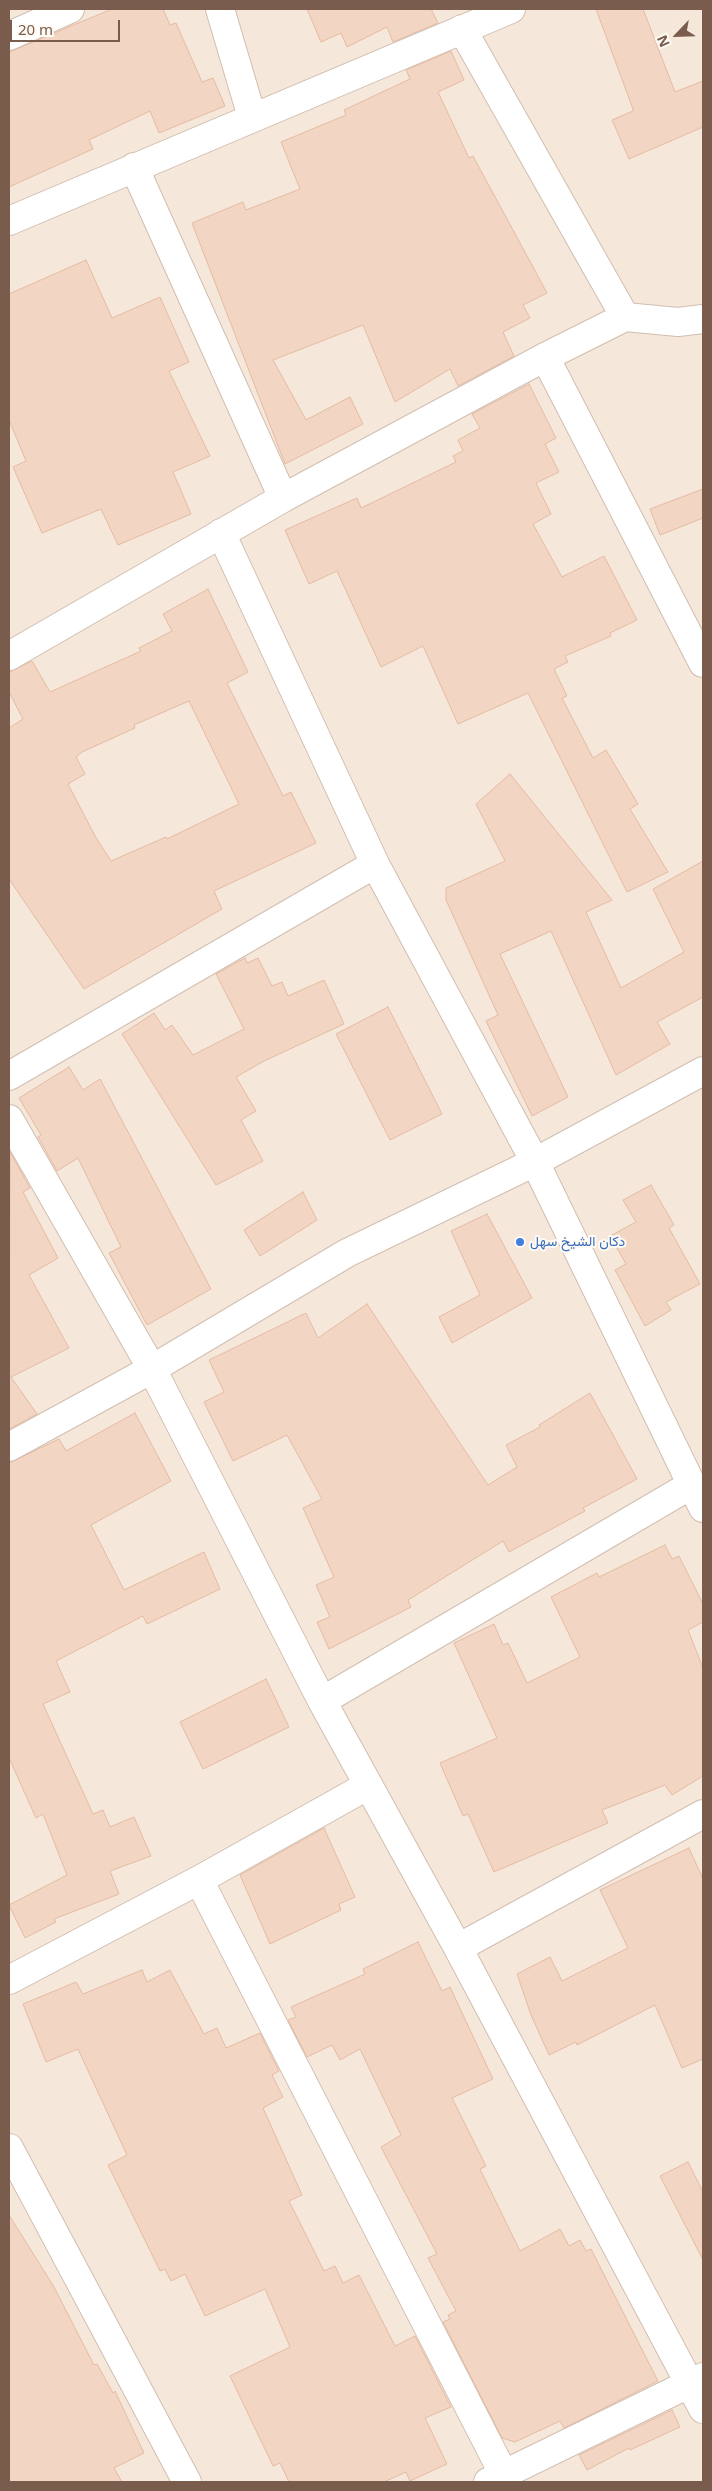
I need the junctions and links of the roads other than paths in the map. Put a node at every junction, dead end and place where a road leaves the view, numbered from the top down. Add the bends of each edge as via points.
1 (70, 9) edge
2 (220, 9) edge
3 (511, 9) edge
4 (462, 30) junction
5 (9, 36) edge
6 (252, 117) junction
7 (134, 167) junction
8 (9, 221) edge
9 (625, 317) junction
10 (703, 319) edge
11 (545, 357) junction
12 (283, 498) junction
13 (221, 533) junction
14 (9, 656) edge
15 (703, 663) edge
16 (374, 864) junction
17 (703, 1071) edge
18 (9, 1076) edge
19 (9, 1119) edge
20 (535, 1162) junction
21 (152, 1369) junction
22 (9, 1447) edge
23 (697, 1497) edge
24 (322, 1701) junction
25 (367, 1786) junction
26 (703, 1814) edge
27 (199, 1880) junction
28 (458, 1948) junction
29 (9, 1980) edge
30 (9, 2148) edge
31 (696, 2381) edge
32 (703, 2409) edge
33 (496, 2479) edge
34 (187, 2482) edge

1 - 5 street
2 - 6 street
3 - 4 street
4 - 6 street
4 - 9 street
6 - 7 street
7 - 8 street
7 - 12 street
9 - 10 street via 678,322
9 - 11 street
11 - 12 street
11 - 15 street
12 - 13 street
13 - 14 street
13 - 16 street
16 - 18 street
16 - 20 street
17 - 20 street
19 - 21 street
20 - 21 street via 348,1253
20 - 23 street
21 - 22 street
21 - 24 street
23 - 24 street
24 - 25 street
25 - 27 street
25 - 28 street
26 - 28 street
27 - 29 street
27 - 33 street
28 - 31 street
30 - 34 street
31 - 32 street
31 - 33 street

